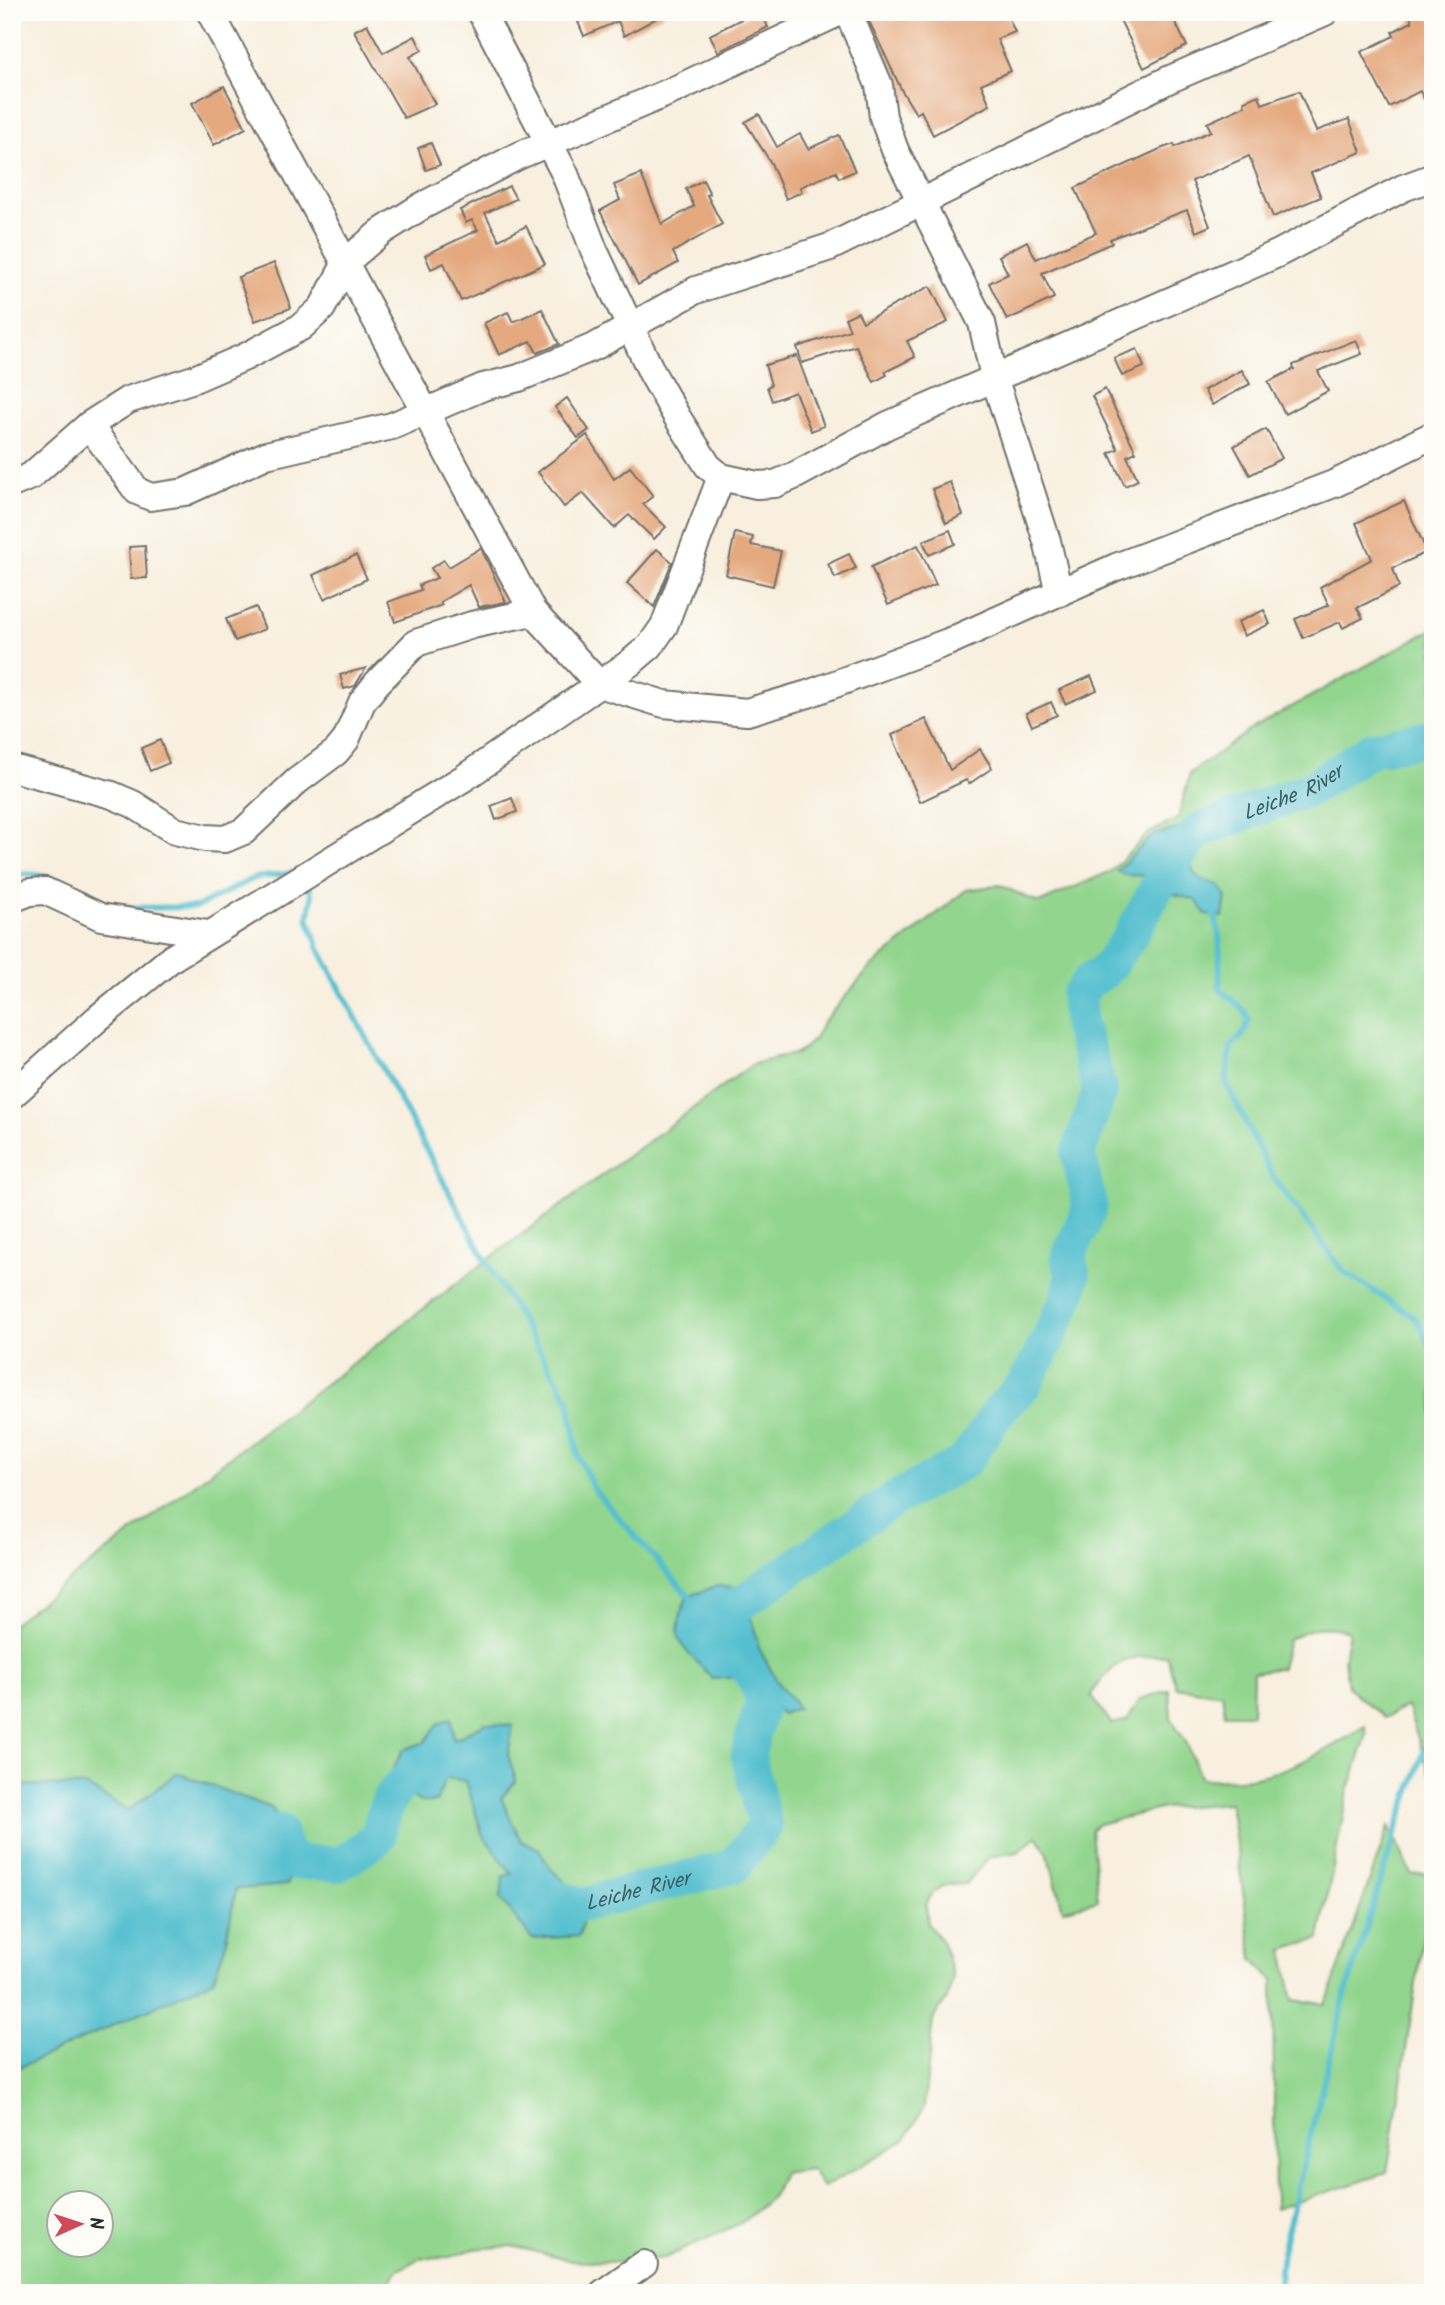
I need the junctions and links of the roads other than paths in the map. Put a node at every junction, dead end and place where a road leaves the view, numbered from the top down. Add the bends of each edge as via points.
1 (210, 12) edge
2 (481, 12) edge
3 (840, 12) edge
4 (848, 12) edge
5 (1325, 12) edge
6 (549, 142) junction
7 (1433, 177) edge
8 (921, 204) junction
9 (347, 261) junction
10 (630, 327) junction
11 (994, 377) junction
12 (426, 411) junction
13 (89, 425) junction
14 (1433, 435) edge
15 (721, 477) junction
16 (12, 484) edge
17 (1059, 593) junction
18 (534, 612) junction
19 (599, 684) junction
20 (12, 768) edge
21 (12, 900) edge
22 (208, 934) junction
23 (12, 1095) edge
24 (643, 2264) dead end
25 (603, 2293) edge

1 - 9 street
2 - 6 street
3 - 6 street via 674,90
4 - 8 street via 879,85 883,117 895,150
5 - 8 street via 1156,86
6 - 9 street via 422,206
6 - 10 street
7 - 11 street via 1277,254
8 - 10 street via 830,247 696,290
8 - 11 street via 982,323
9 - 12 street
9 - 13 street via 322,308 301,327 194,379 128,400
10 - 12 street via 519,378 483,387
10 - 15 street via 677,417 708,466
11 - 15 street via 775,484
11 - 17 street
12 - 13 street via 373,431 265,455 185,492 151,497 137,491
12 - 18 street
13 - 16 street via 31,476
14 - 17 street via 1336,483
15 - 19 street via 664,626 650,646
17 - 19 street via 909,657 747,712 664,704
18 - 19 street
18 - 20 street via 416,643 376,683 335,752 244,831 225,839 176,831 111,795
19 - 22 street via 464,778
21 - 22 street via 45,891 101,917
22 - 23 street via 140,982
24 - 25 street

